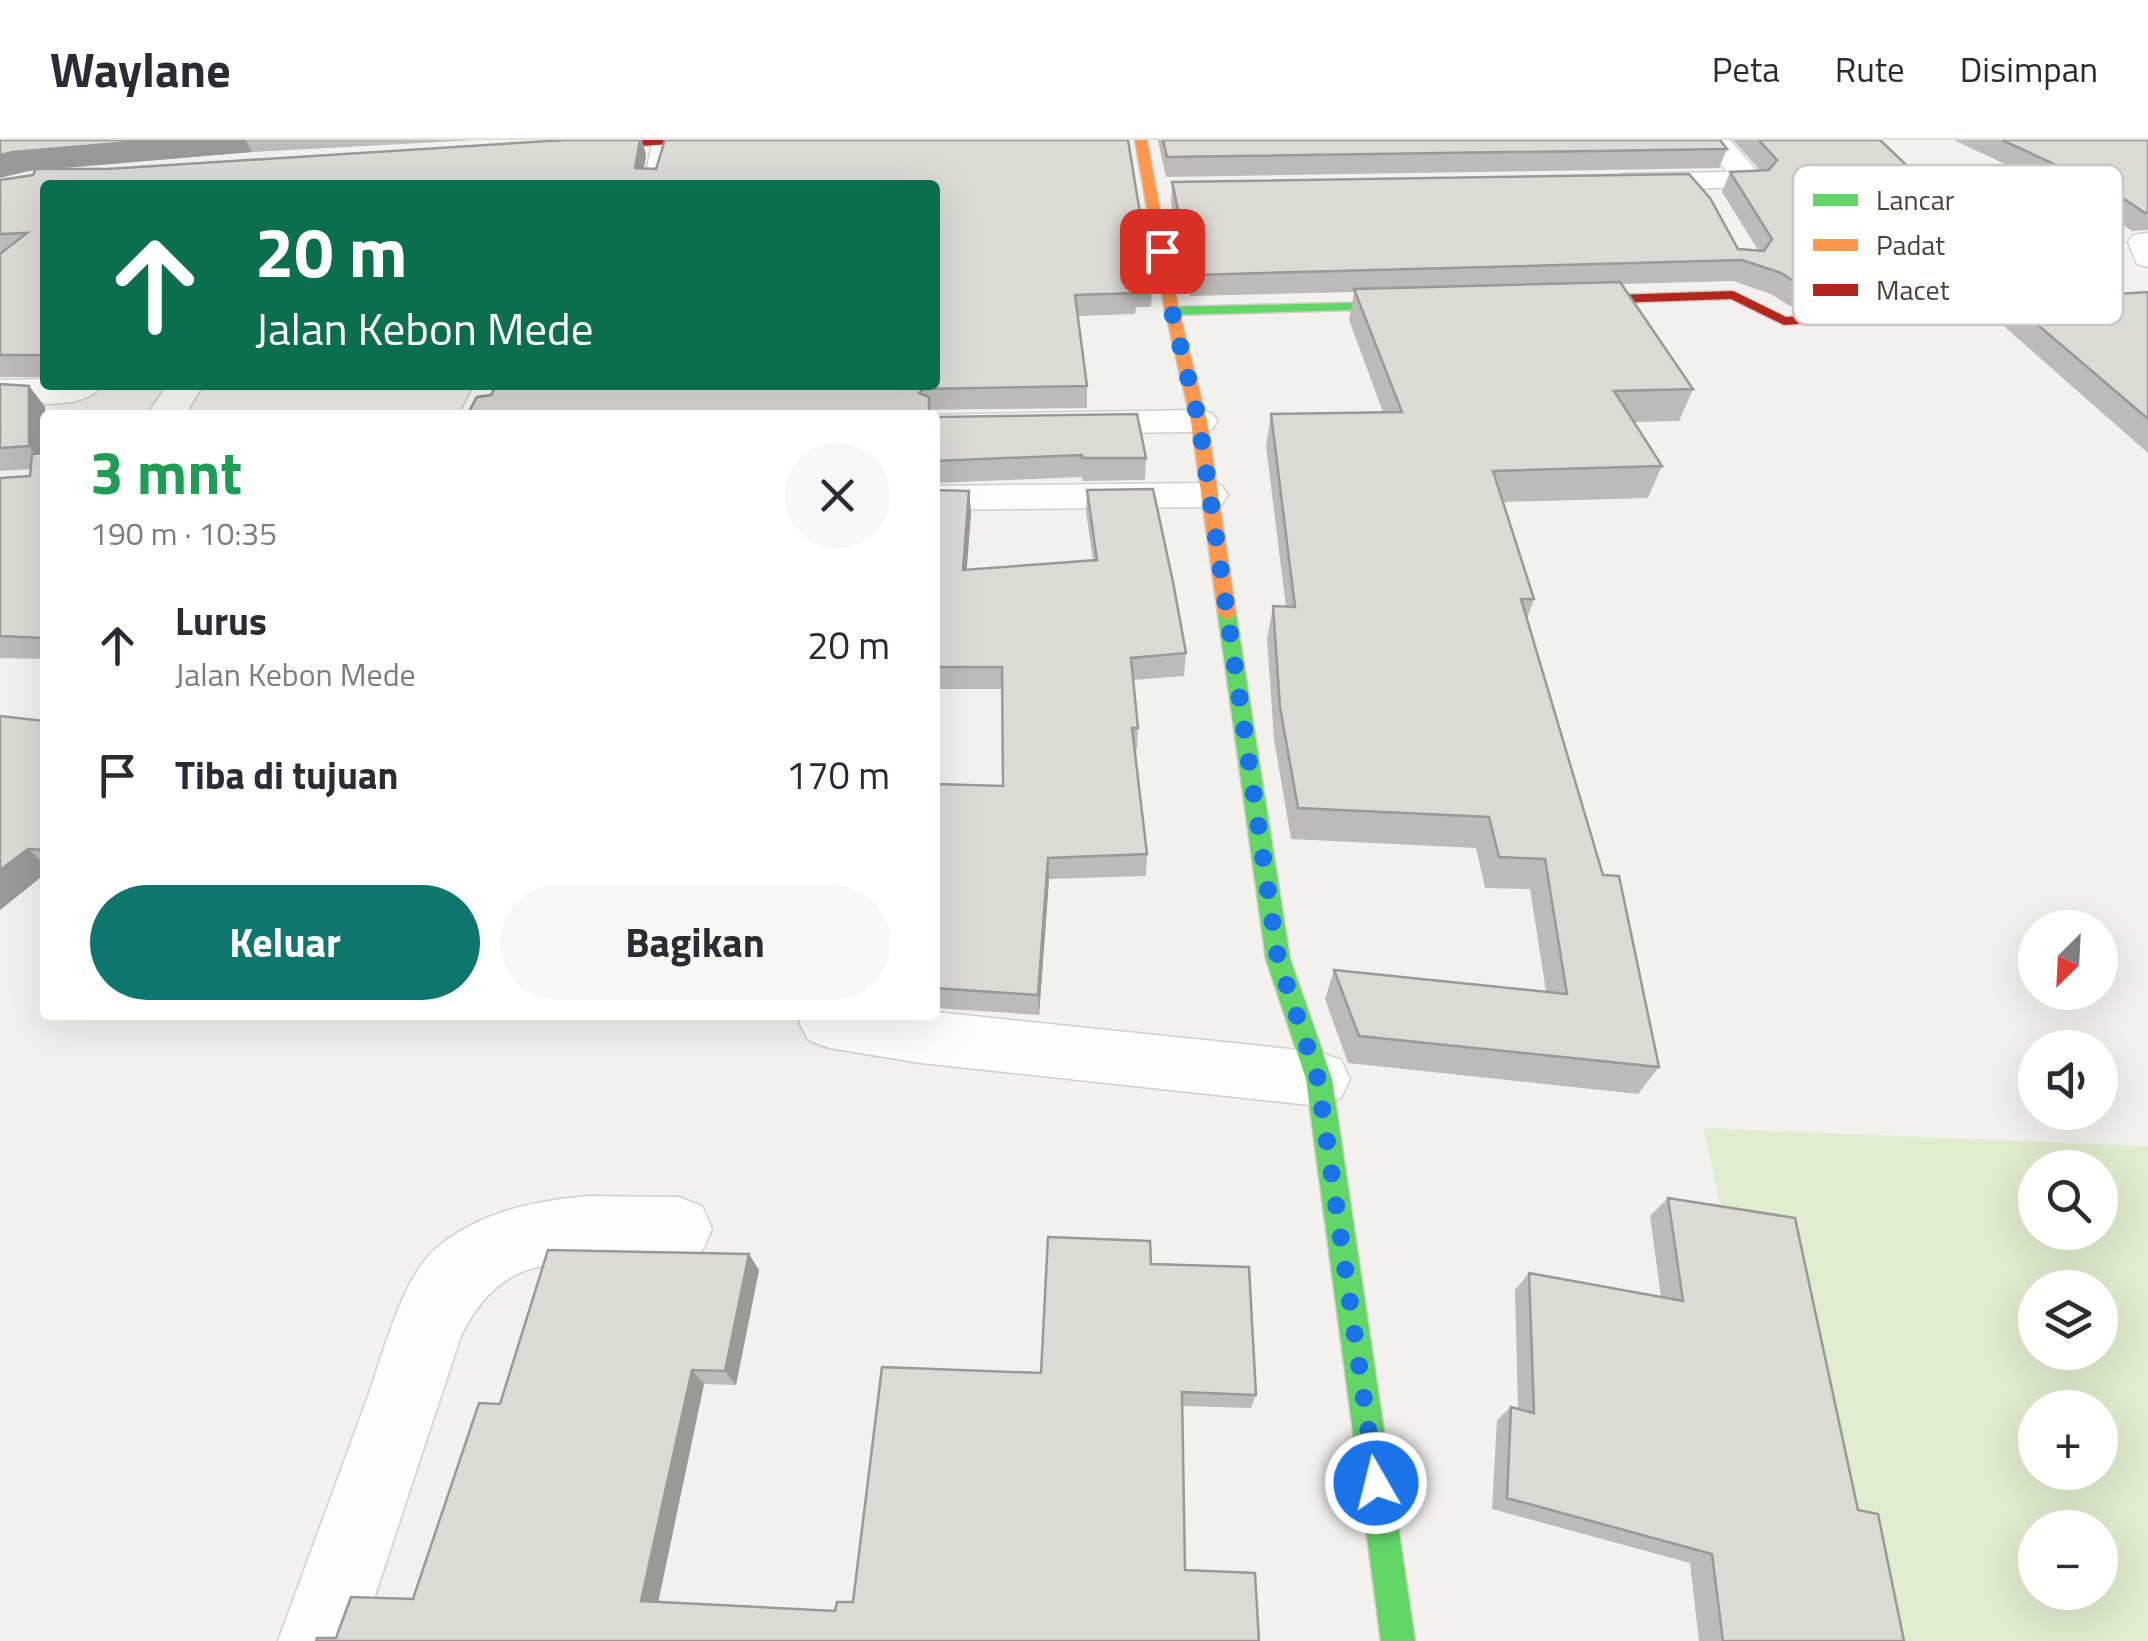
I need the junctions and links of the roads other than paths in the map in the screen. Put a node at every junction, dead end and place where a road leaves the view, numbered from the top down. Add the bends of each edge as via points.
1 (691, 140) edge
2 (1142, 140) edge
3 (1715, 140) edge
4 (662, 142) edge
5 (552, 148) edge
6 (653, 180) edge
7 (1692, 182) junction
8 (1594, 183) edge
9 (1188, 189) edge
10 (1150, 190) junction
11 (1719, 213) edge
12 (2148, 242) edge
13 (2148, 257) edge
14 (2148, 297) edge
15 (2123, 299) edge
16 (1540, 301) edge
17 (1444, 304) edge
18 (1172, 312) junction
19 (1793, 320) edge
20 (75, 390) edge
21 (0, 391) edge
22 (1199, 422) junction
23 (940, 424) edge
24 (1208, 495) junction
25 (940, 498) edge
26 (829, 1022) dead end
27 (1318, 1079) junction
28 (678, 1229) dead end
29 (319, 1641) edge
30 (1398, 1641) edge

1 - 4 street
2 - 10 street
3 - 7 street via 1750,180
4 - 5 street
4 - 6 lane
7 - 8 street
7 - 11 street
9 - 10 street
10 - 18 street
12 - 13 street
14 - 15 street
16 - 19 street via 1733,295
17 - 18 street
18 - 22 street
20 - 21 street
22 - 23 street
22 - 24 street
24 - 25 street
24 - 27 street via 1278,959
26 - 27 street via 920,1038
27 - 30 street
28 - 29 street via 534,1234 490,1249 455,1277 430,1322

